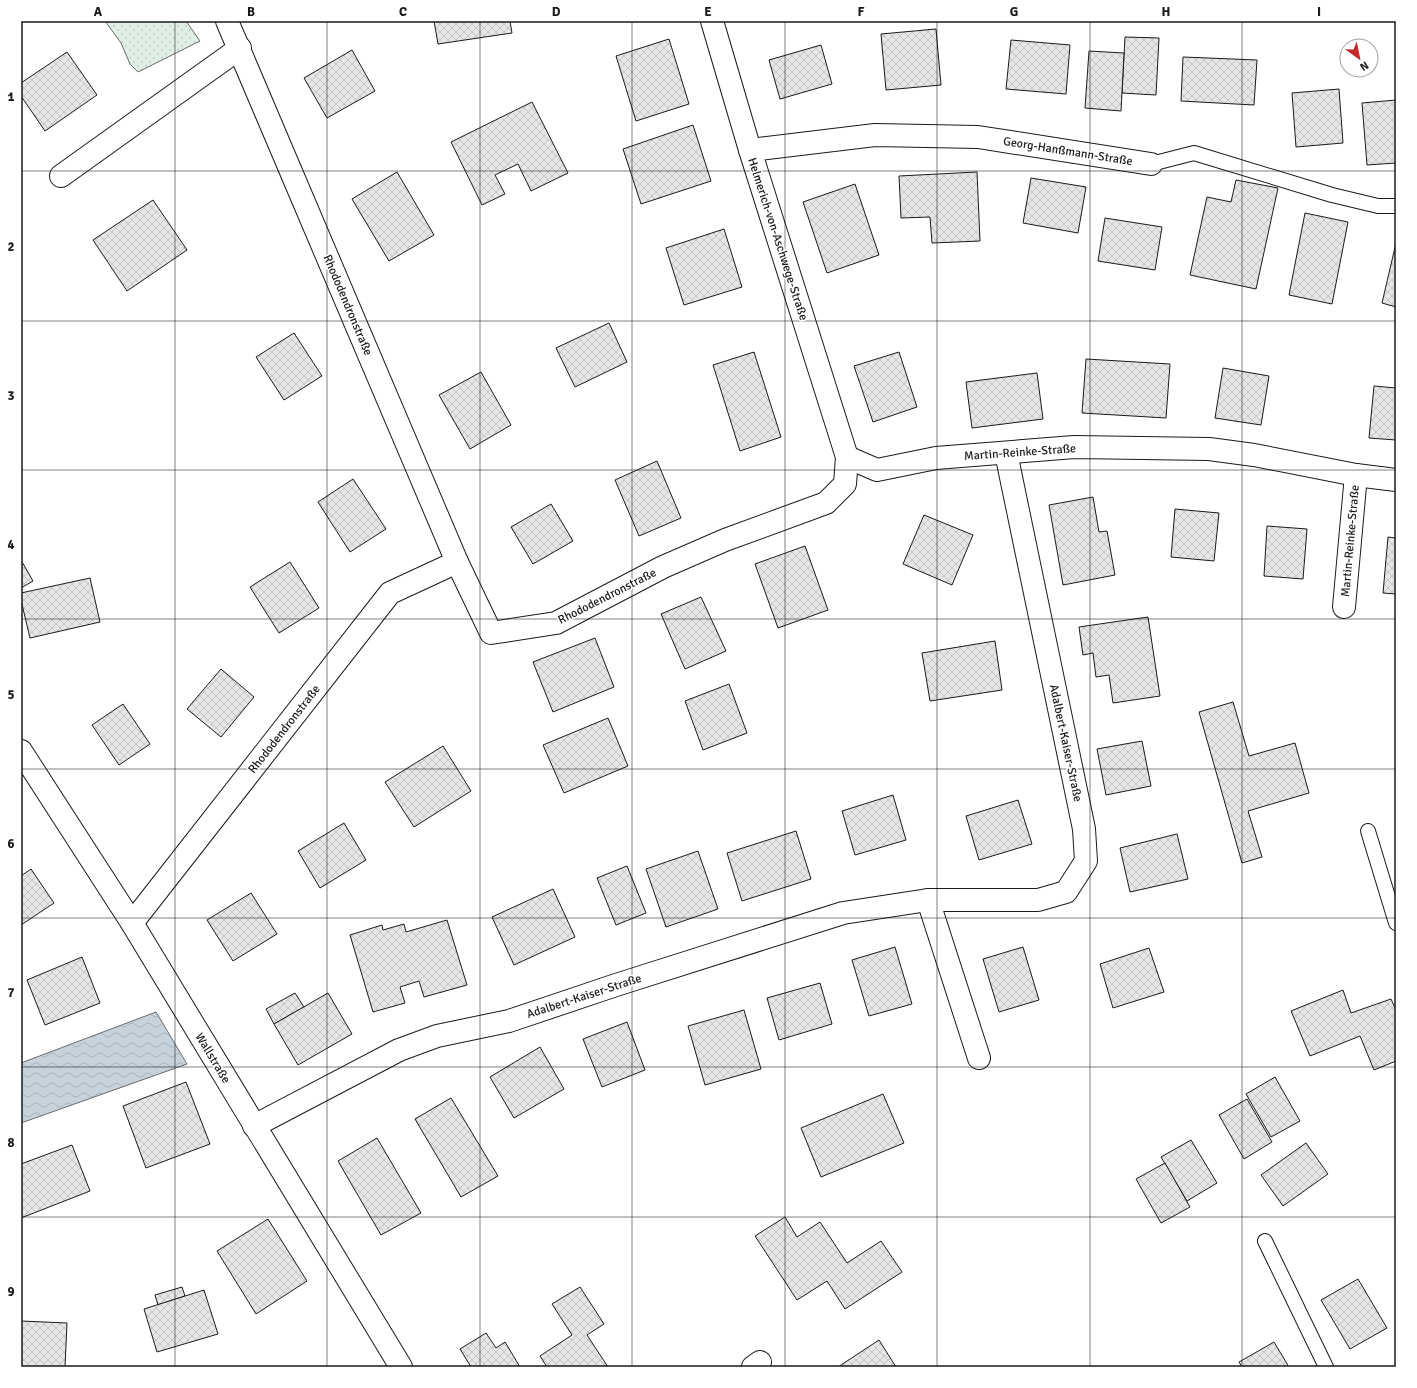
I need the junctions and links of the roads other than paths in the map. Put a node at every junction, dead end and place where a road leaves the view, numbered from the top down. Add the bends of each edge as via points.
1 (227, 21) edge
2 (712, 21) edge
3 (240, 48) junction
4 (750, 150) junction
5 (1150, 164) joint
6 (61, 176) dead end
7 (1396, 206) edge
8 (1006, 453) junction
9 (847, 457) junction
10 (1356, 475) junction
11 (1396, 480) edge
12 (457, 562) junction
13 (1344, 607) dead end
14 (21, 751) edge
15 (1368, 830) dead end
16 (928, 900) junction
17 (132, 923) junction
18 (1396, 923) edge
19 (979, 1058) dead end
20 (254, 1126) junction
21 (1265, 1241) dead end
22 (401, 1367) edge
23 (1326, 1367) edge

1 - 3 street, Rhododendronstraße
2 - 4 street, Helmerich-von-Aschwege-Straße
3 - 6 street
3 - 12 street, Rhododendronstraße
4 - 5 street, Georg-Hanßmann-Straße via 875,135 978,137
4 - 9 street, Helmerich-von-Aschwege-Straße
5 - 7 lane, Georg-Hanßmann-Straße via 1194,153 1332,195 1378,206
8 - 9 street, Martin-Reinke-Straße via 936,458 877,470
8 - 10 street, Martin-Reinke-Straße via 1074,447 1209,450 1254,455
8 - 16 street, Adalbert-Kaiser-Straße via 1084,829 1086,861 1066,892 1038,900
9 - 12 street, Rhododendronstraße via 845,484 826,503 725,540 663,567 556,624 491,633
10 - 11 street, Martin-Reinke-Straße
10 - 13 street, Martin-Reinke-Straße
12 - 17 street, Rhododendronstraße via 390,593
14 - 17 street, Wallstraße
15 - 18 lane
16 - 19 street
16 - 20 street, Adalbert-Kaiser-Straße via 843,913 509,1021 437,1036 399,1050
17 - 20 street, Wallstraße
20 - 22 street, Wallstraße
21 - 23 lane

